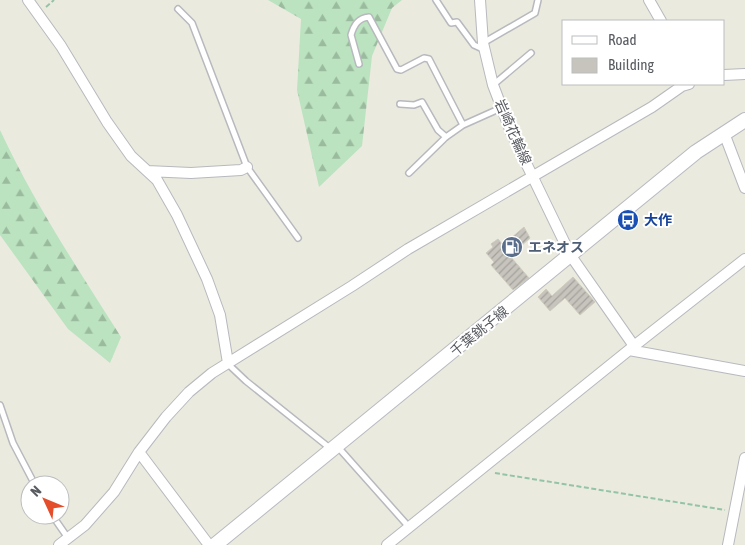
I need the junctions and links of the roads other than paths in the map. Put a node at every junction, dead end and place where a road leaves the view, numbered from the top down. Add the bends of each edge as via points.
1 (28, 0) edge
2 (436, 0) edge
3 (480, 0) edge
4 (538, 0) edge
5 (649, 0) edge
6 (178, 9) dead end
7 (660, 20) edge
8 (484, 47) junction
9 (531, 53) dead end
10 (359, 64) dead end
11 (725, 74) edge
12 (745, 74) edge
13 (493, 85) junction
14 (686, 85) edge
15 (400, 104) dead end
16 (501, 108) junction
17 (745, 120) edge
18 (463, 125) junction
19 (724, 133) junction
20 (446, 137) junction
21 (247, 167) junction
22 (146, 171) junction
23 (410, 173) dead end
24 (533, 177) junction
25 (745, 188) edge
26 (298, 238) dead end
27 (571, 256) junction
28 (745, 259) edge
29 (631, 348) junction
30 (228, 363) junction
31 (745, 371) edge
32 (0, 404) edge
33 (335, 448) junction
34 (139, 452) junction
35 (745, 458) edge
36 (30, 475) edge
37 (59, 525) edge
38 (409, 527) junction
39 (68, 538) junction
40 (391, 543) edge
41 (58, 545) edge
42 (209, 545) edge
43 (216, 545) edge
44 (728, 545) edge

1 - 22 street via 61,46 107,122
2 - 8 lane via 451,23 457,22 474,45
3 - 8 street, 岩崎花輪線
4 - 8 lane via 534,13
5 - 7 street
6 - 21 lane via 192,23
8 - 13 street, 岩崎花輪線
9 - 13 lane
10 - 18 lane via 351,35 357,22 369,17 397,69 402,70 428,58
11 - 12 street
13 - 16 street, 岩崎花輪線
14 - 24 street
15 - 20 lane via 422,102 438,130
16 - 18 lane
16 - 24 street, 岩崎花輪線
17 - 19 street, 千葉銚子線
18 - 20 lane
19 - 25 street
19 - 27 street, 千葉銚子線 via 696,152
20 - 23 lane
21 - 22 street via 191,173
21 - 26 lane
22 - 30 street via 157,180 177,215 207,279 220,315
24 - 27 street, 岩崎花輪線
24 - 30 street via 408,249
27 - 29 street, 岩崎花輪線
27 - 33 street, 千葉銚子線
28 - 29 street
29 - 31 street
29 - 38 street
30 - 33 lane via 246,381
30 - 34 street via 189,392
32 - 36 lane via 13,443
33 - 38 lane
33 - 43 street, 千葉銚子線
34 - 39 street via 114,492 85,525
34 - 42 street
35 - 44 street
37 - 39 lane
38 - 40 street
39 - 41 street

